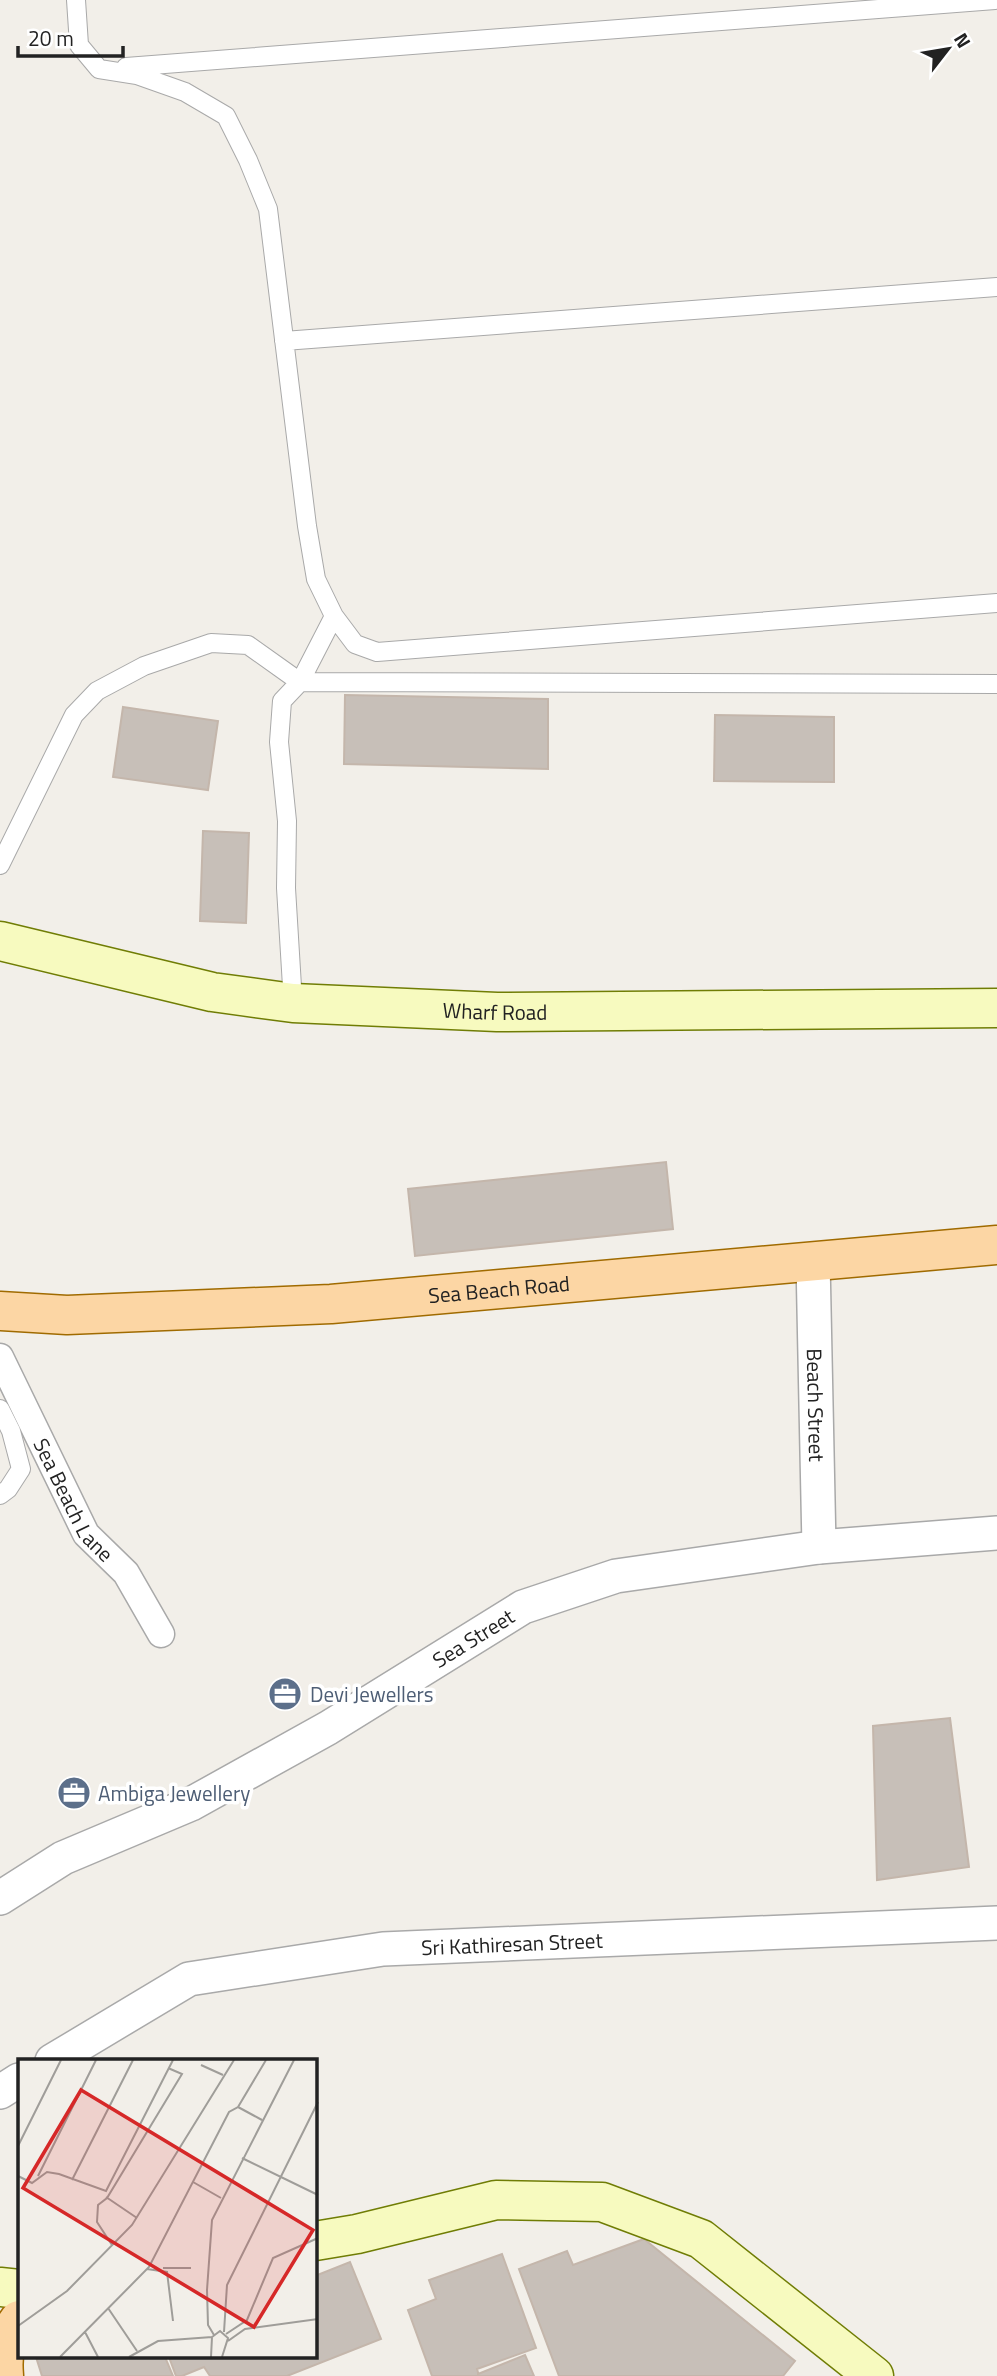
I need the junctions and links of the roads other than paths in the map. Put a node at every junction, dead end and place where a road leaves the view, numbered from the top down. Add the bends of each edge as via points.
1 (76, 0) edge
2 (995, 0) edge
3 (99, 69) junction
4 (997, 287) edge
5 (284, 341) junction
6 (997, 603) edge
7 (334, 616) junction
8 (300, 681) junction
9 (997, 684) edge
10 (0, 864) edge
11 (0, 941) edge
12 (293, 1003) junction
13 (997, 1008) edge
14 (997, 1245) edge
15 (813, 1261) junction
16 (0, 1311) edge
17 (0, 1357) edge
18 (0, 1409) edge
19 (0, 1495) edge
20 (997, 1533) edge
21 (819, 1547) junction
22 (161, 1633) dead end
23 (0, 1898) edge
24 (997, 1923) edge
25 (55, 2059) edge
26 (18, 2081) edge
27 (0, 2092) edge
28 (317, 2241) edge
29 (0, 2287) edge
30 (18, 2289) edge
31 (18, 2321) edge
32 (4, 2376) edge
33 (874, 2376) edge

1 - 3 lane via 79,45
2 - 3 lane
3 - 5 lane via 137,75 185,92 226,116 268,209
4 - 5 lane
5 - 7 lane via 313,565
6 - 7 lane via 377,652 355,644
7 - 8 lane
8 - 9 lane
8 - 10 lane via 248,645 211,643 144,666 97,691 74,715
8 - 12 lane via 282,701 279,742 287,821
11 - 12 main road, Wharf Road via 212,992
12 - 13 main road, Wharf Road via 497,1012
14 - 15 main road, Sea Beach Road
15 - 16 main road, Sea Beach Road via 331,1304 67,1315
15 - 21 street, Beach Street
17 - 22 street, Sea Beach Lane via 86,1534 126,1573
18 - 19 lane via 21,1469
20 - 21 street, Sea Street
21 - 23 street, Sea Street via 616,1576 523,1607 328,1728 191,1804 63,1858
24 - 25 street, Sri Kathiresan Street via 383,1949 189,1979
26 - 27 street
28 - 33 main road via 496,2200 602,2202 701,2239
29 - 30 main road
31 - 32 main road via 2,2356

